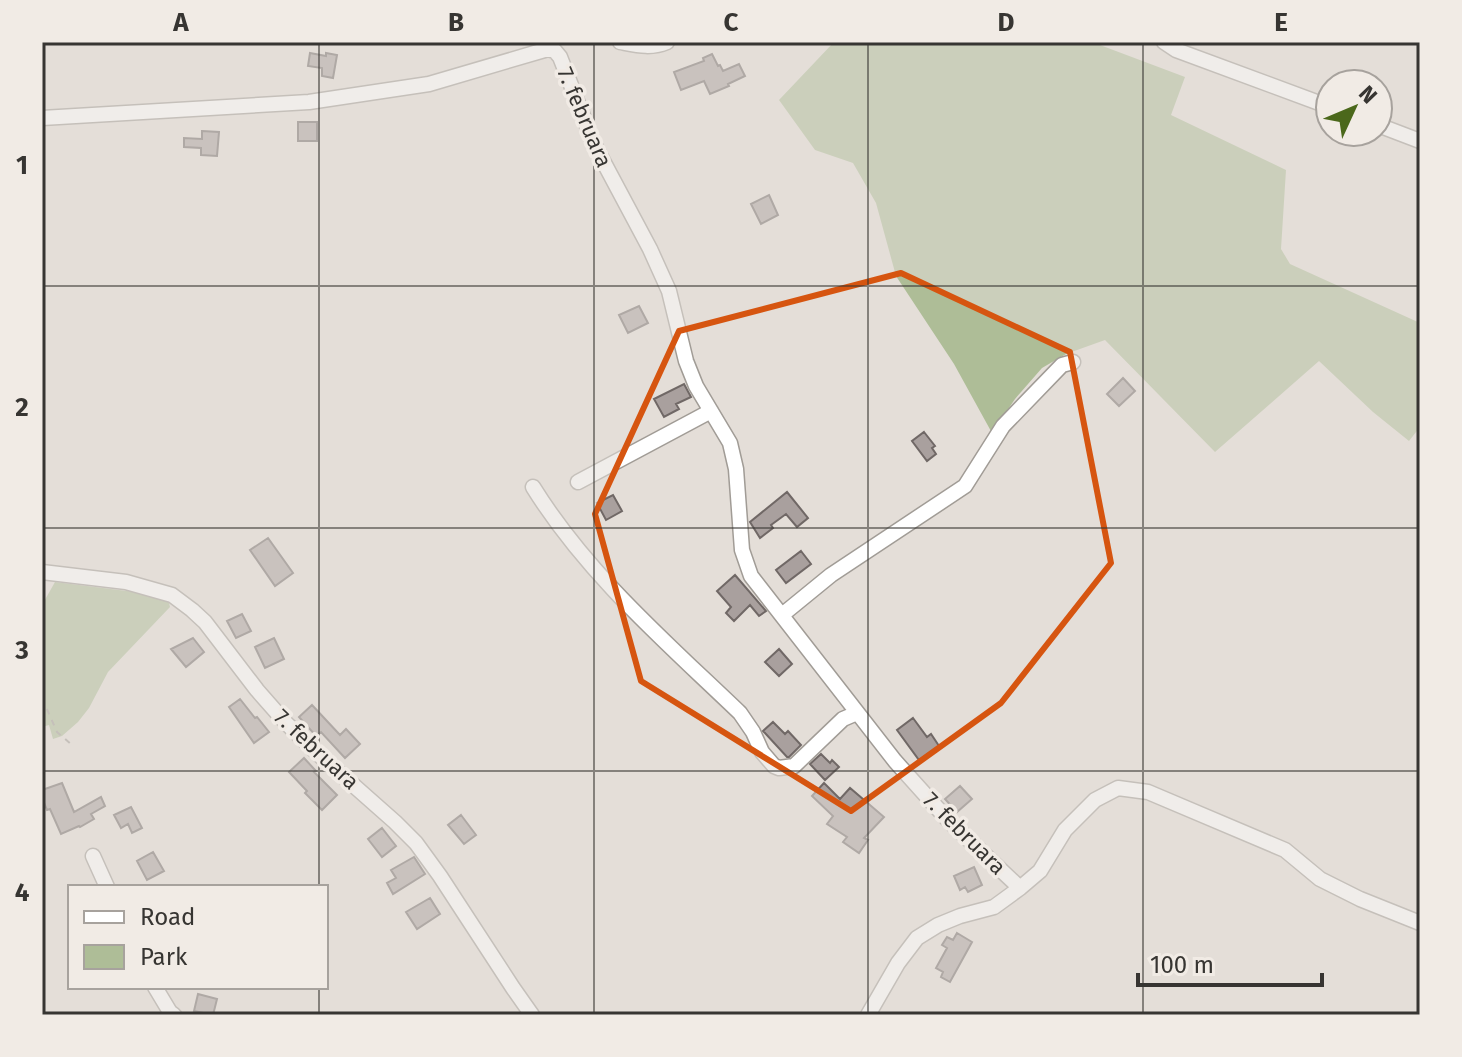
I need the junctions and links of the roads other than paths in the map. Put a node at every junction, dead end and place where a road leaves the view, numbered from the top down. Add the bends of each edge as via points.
1 (620, 42) edge
2 (667, 42) edge
3 (1164, 42) edge
4 (560, 46) edge
5 (1314, 101) edge
6 (42, 118) edge
7 (1394, 131) edge
8 (1420, 141) edge
9 (1073, 362) dead end
10 (711, 411) junction
11 (578, 482) dead end
12 (533, 487) dead end
13 (42, 572) edge
14 (782, 615) junction
15 (857, 713) junction
16 (93, 856) dead end
17 (106, 885) edge
18 (1020, 888) junction
19 (1420, 923) edge
20 (156, 989) edge
21 (174, 1015) edge
22 (532, 1015) edge
23 (868, 1015) edge

1 - 2 street
3 - 5 street
4 - 6 street, 7. februara via 429,84 309,102
4 - 10 street, 7. februara via 594,144 669,291 686,361
7 - 8 street
9 - 14 street via 1062,365 1010,419 965,486 831,575
10 - 11 street
10 - 14 street, 7. februara via 734,457 745,562
12 - 15 street via 561,531 615,593 740,713 774,766 794,766 843,719
13 - 22 street, 7. februara via 126,582 172,595 192,610 286,723 416,843
14 - 15 street, 7. februara
15 - 18 street, 7. februara via 948,820
16 - 17 street
18 - 19 street via 1040,871 1065,830 1095,800 1118,788 1148,792 1285,850 1320,879
18 - 23 street, 7. februara via 994,907 949,920 917,938
20 - 21 street

